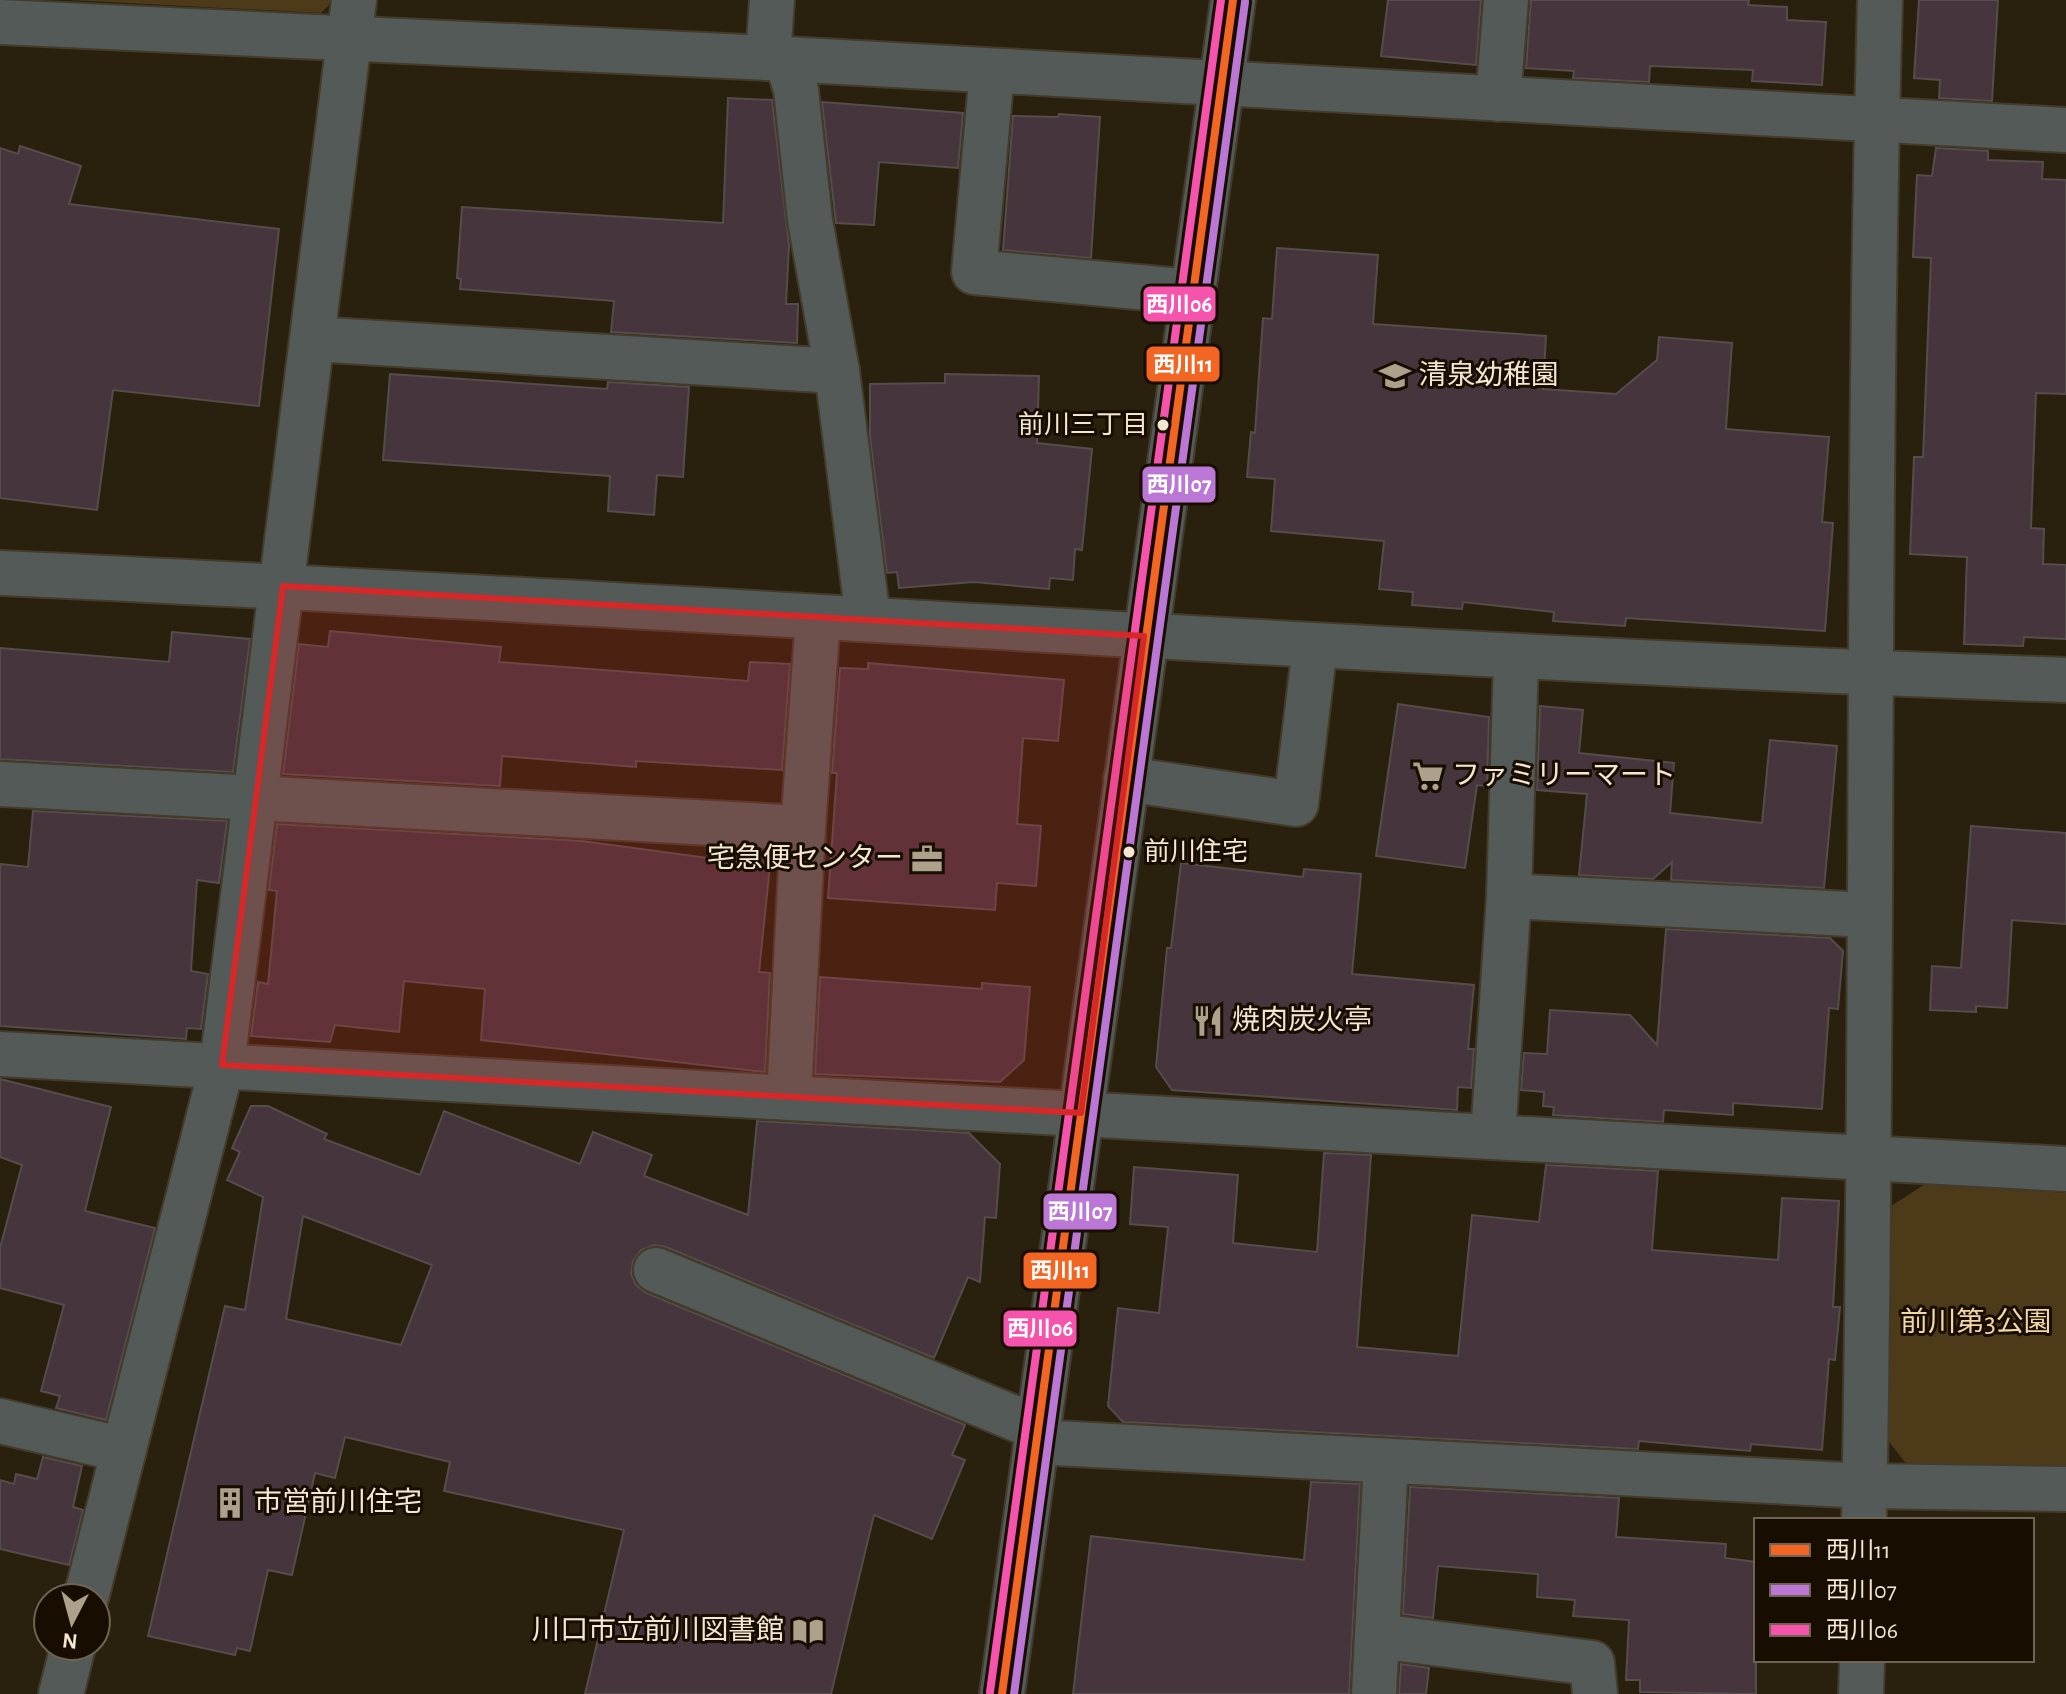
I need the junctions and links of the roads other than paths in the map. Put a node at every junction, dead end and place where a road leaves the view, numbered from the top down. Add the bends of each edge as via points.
1 (772, 0) edge
2 (1233, 0) edge
3 (1506, 0) edge
4 (1880, 0) edge
5 (352, 20) edge
6 (0, 22) edge
7 (777, 59) junction
8 (992, 71) junction
9 (1220, 84) junction
10 (1498, 99) junction
11 (1877, 118) junction
12 (2066, 130) edge
13 (1192, 292) junction
14 (313, 339) junction
15 (837, 371) junction
16 (0, 573) edge
17 (283, 586) junction
18 (818, 618) junction
19 (868, 619) junction
20 (1144, 636) junction
21 (1315, 646) junction
22 (1516, 659) junction
23 (1871, 674) junction
24 (2066, 680) edge
25 (1126, 779) junction
26 (0, 784) edge
27 (256, 796) junction
28 (803, 828) junction
29 (1509, 896) junction
30 (1867, 915) junction
31 (0, 1054) edge
32 (222, 1065) junction
33 (789, 1097) junction
34 (1081, 1113) junction
35 (1493, 1136) junction
36 (1870, 1158) junction
37 (2066, 1169) edge
38 (656, 1270) dead end
39 (0, 1421) edge
40 (1037, 1435) junction
41 (124, 1450) junction
42 (1386, 1461) junction
43 (2066, 1489) edge
44 (1865, 1503) edge
45 (90, 1582) edge
46 (1377, 1636) junction
47 (69, 1662) edge
48 (1862, 1662) edge
49 (61, 1694) edge
50 (1002, 1694) edge
51 (1374, 1694) edge
52 (1595, 1694) edge
53 (1861, 1694) edge

1 - 7 street
2 - 9 street
3 - 10 street
4 - 11 street
5 - 6 street
5 - 7 street
5 - 14 street
7 - 8 street
7 - 15 street via 796,90 810,220
8 - 9 street
8 - 13 street via 974,272
9 - 10 street
9 - 13 street
10 - 11 street
11 - 12 street
11 - 23 street
13 - 20 street
14 - 15 street
14 - 17 street
15 - 19 street
16 - 17 street
17 - 18 street
17 - 27 street
18 - 19 street
18 - 28 street
19 - 20 street
20 - 21 street
20 - 25 street
21 - 22 street
21 - 25 street via 1296,804
22 - 23 street
22 - 29 street
23 - 24 street
23 - 30 street
25 - 34 street
26 - 27 street
27 - 28 street
27 - 32 street
28 - 33 street
29 - 30 street
29 - 35 street
30 - 36 street
31 - 32 street
32 - 33 street
32 - 41 street
33 - 34 street
34 - 35 street
34 - 40 street
35 - 36 street
36 - 37 street
36 - 44 street
38 - 40 street
39 - 41 street
40 - 42 street
40 - 50 street
41 - 45 street
42 - 44 street
42 - 46 street
43 - 44 street
46 - 51 street
46 - 52 street via 1592,1663
47 - 49 street
48 - 53 street

